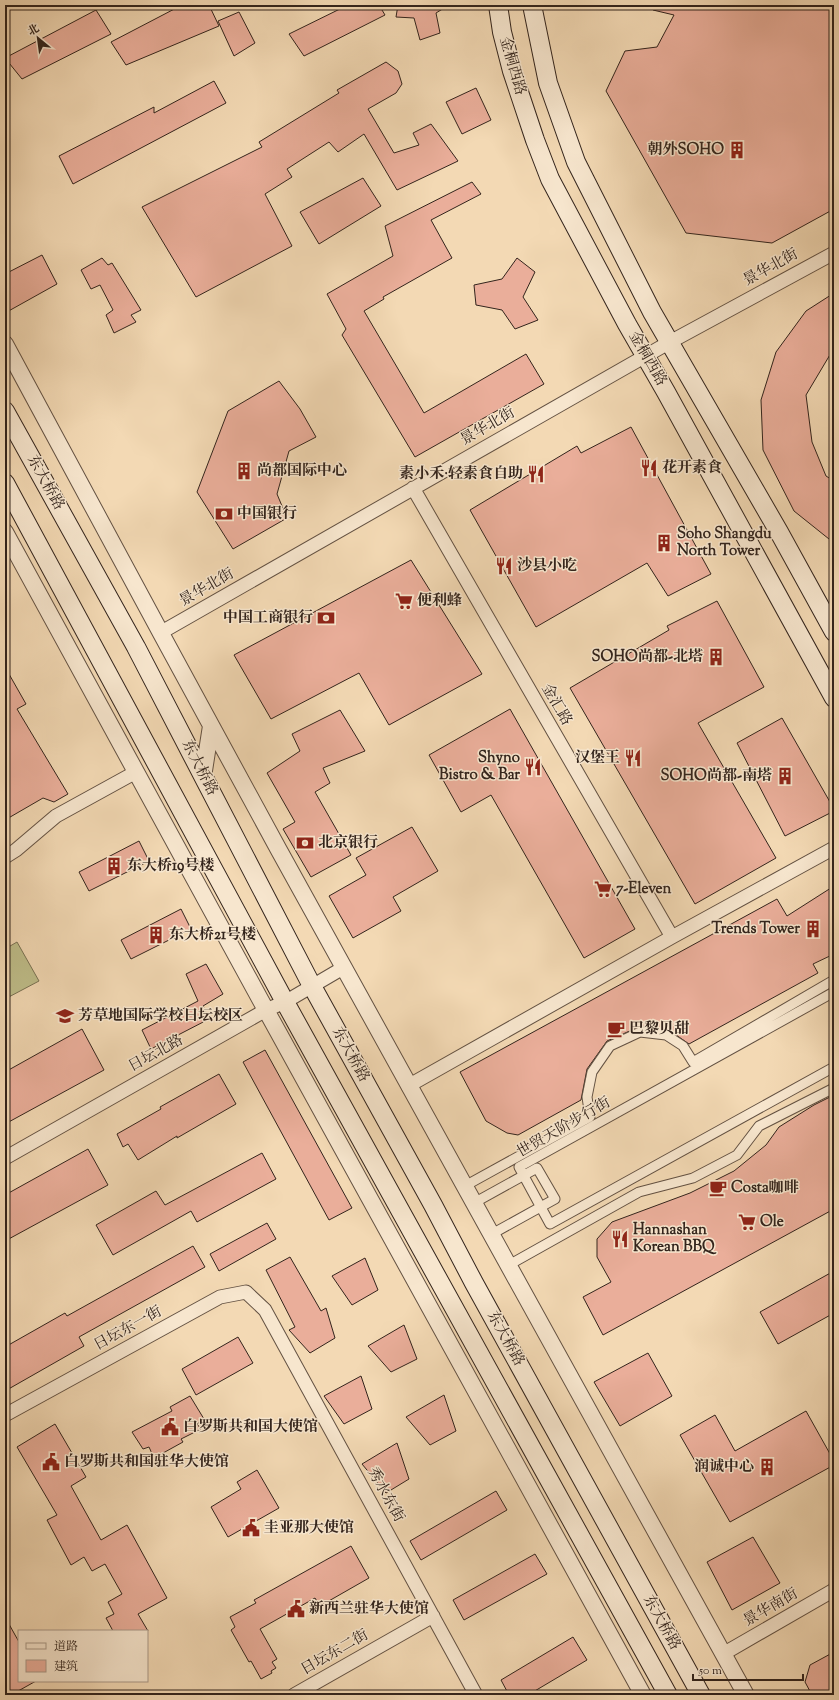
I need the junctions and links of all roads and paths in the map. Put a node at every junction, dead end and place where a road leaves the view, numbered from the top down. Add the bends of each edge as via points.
1 (498, 5) edge
2 (532, 5) edge
3 (834, 252) edge
4 (670, 342) junction
5 (5, 344) edge
6 (646, 356) junction
7 (5, 411) edge
8 (5, 483) edge
9 (413, 488) junction
10 (5, 532) edge
11 (834, 632) edge
12 (160, 633) junction
13 (834, 698) edge
14 (211, 726) junction
15 (136, 772) junction
16 (203, 777) junction
17 (834, 848) edge
18 (5, 856) edge
19 (672, 937) junction
20 (343, 968) junction
21 (834, 980) edge
22 (312, 986) junction
23 (834, 992) edge
24 (284, 1002) junction
25 (266, 1010) junction
26 (834, 1067) edge
27 (408, 1086) junction
28 (834, 1088) edge
29 (5, 1158) edge
30 (523, 1176) junction
31 (463, 1187) junction
32 (472, 1204) junction
33 (541, 1207) junction
34 (490, 1235) junction
35 (507, 1266) junction
36 (265, 1310) joint
37 (5, 1415) edge
38 (834, 1590) edge
39 (433, 1616) junction
40 (723, 1654) junction
41 (294, 1695) edge
42 (476, 1695) edge
43 (644, 1695) edge
44 (668, 1695) edge
45 (701, 1695) edge
46 (746, 1695) edge

1 - 6 main road, 金桐西路 via 508,57 550,179
2 - 4 main road, 金桐西路 via 548,83 576,162 652,312
3 - 4 street, 景华北街
4 - 6 street, 景华北街
4 - 11 main road, 金桐西路
5 - 12 street
6 - 9 street, 景华北街
6 - 13 main road, 金桐西路
7 - 16 main road, 东大桥路 via 136,647
8 - 24 main road, 东大桥路
9 - 12 street, 景华北街
9 - 19 street, 金汇路
10 - 15 street
12 - 14 street
14 - 16 street
14 - 20 street
15 - 18 street via 56,816 16,850
15 - 25 street
16 - 22 main road, 东大桥路
17 - 19 street
19 - 27 street
20 - 22 street, 日坛北路
20 - 27 street
21 - 31 street via 693,1062 683,1046 666,1035 640,1032 610,1046 592,1072 587,1097 590,1117
22 - 24 street, 日坛北路
22 - 45 main road, 东大桥路
23 - 30 street, 世贸天阶步行街 via 519,1167
24 - 25 street, 日坛北路
24 - 44 main road, 东大桥路
25 - 29 street, 日坛北路
25 - 43 street
26 - 33 street, 世贸天阶步行街 via 550,1224
27 - 31 street
28 - 35 street via 759,1126 737,1155 693,1178 639,1192
30 - 32 street
30 - 33 street, 世贸天阶步行街
30 - 33 street via 538,1168 555,1199
31 - 32 street
32 - 34 street
33 - 34 street
34 - 35 street
35 - 40 street
36 - 37 street, 日坛东一街 via 246,1292 220,1297
36 - 39 street, 秀水东街
38 - 40 street, 景华南街
39 - 41 street, 日坛东二街
39 - 42 street, 秀水东街
40 - 46 street

